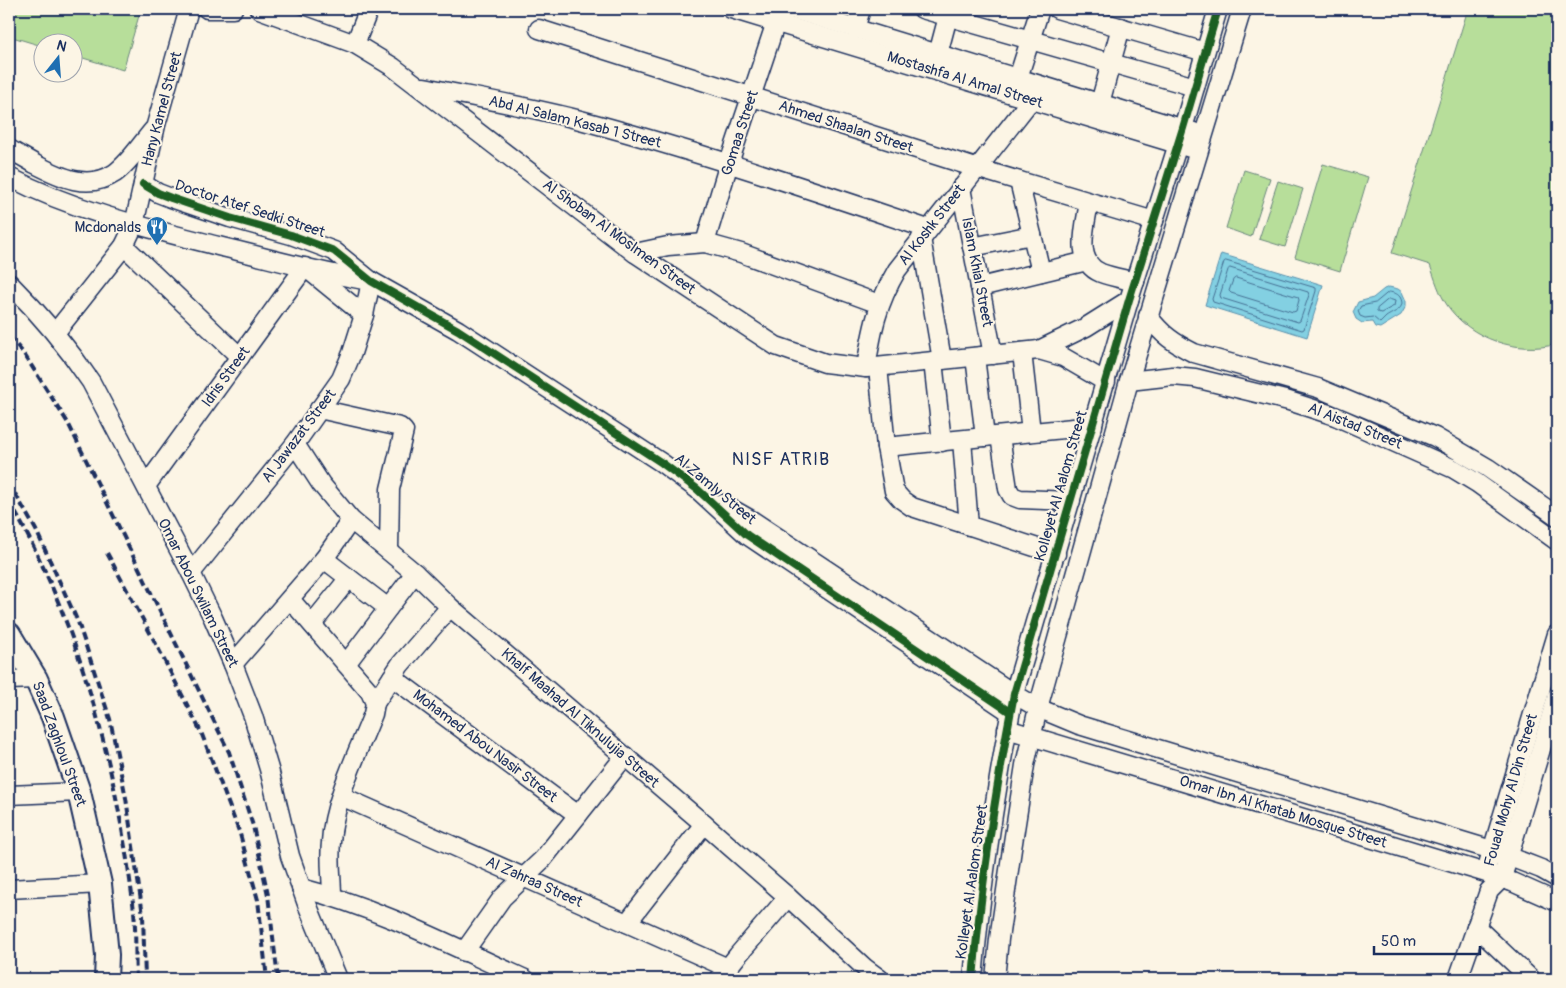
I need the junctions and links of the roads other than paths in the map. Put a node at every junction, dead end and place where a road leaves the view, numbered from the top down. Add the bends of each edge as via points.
1 (189, 9) edge
2 (207, 9) edge
3 (233, 9) edge
4 (259, 9) edge
5 (369, 9) edge
6 (731, 9) edge
7 (791, 9) edge
8 (861, 9) edge
9 (922, 9) edge
10 (1040, 9) edge
11 (1057, 9) edge
12 (1218, 9) edge
13 (1242, 9) edge
14 (949, 12) edge
15 (776, 22) junction
16 (1121, 27) junction
17 (539, 29) dead end
18 (855, 29) junction
19 (1030, 40) junction
20 (355, 44) junction
21 (1205, 52) junction
22 (938, 54) junction
23 (1111, 63) junction
24 (1018, 78) junction
25 (420, 86) junction
26 (1195, 87) junction
27 (751, 97) junction
28 (1031, 100) junction
29 (1100, 103) junction
30 (156, 125) junction
31 (1181, 136) junction
32 (1202, 143) junction
33 (9, 149) edge
34 (729, 163) junction
35 (976, 168) junction
36 (50, 172) junction
37 (9, 177) edge
38 (1019, 181) junction
39 (143, 184) junction
40 (961, 188) junction
41 (34, 190) junction
42 (1089, 202) junction
43 (1154, 221) junction
44 (134, 225) junction
45 (925, 233) junction
46 (1032, 235) junction
47 (705, 244) junction
48 (124, 246) junction
49 (972, 247) junction
50 (635, 253) junction
51 (1087, 261) junction
52 (305, 267) junction
53 (1041, 272) junction
54 (371, 281) junction
55 (1135, 282) junction
56 (9, 284) edge
57 (980, 287) junction
58 (1129, 300) junction
59 (879, 304) junction
60 (364, 315) junction
61 (1148, 316) junction
62 (55, 333) junction
63 (1039, 350) junction
64 (1022, 352) junction
65 (984, 356) junction
66 (240, 358) junction
67 (937, 361) junction
68 (872, 367) junction
69 (1129, 381) junction
70 (1106, 382) junction
71 (319, 409) junction
72 (1093, 426) junction
73 (1031, 432) junction
74 (993, 436) junction
75 (1435, 437) junction
76 (962, 440) junction
77 (942, 442) junction
78 (295, 444) junction
79 (886, 448) junction
80 (1427, 455) junction
81 (1488, 468) junction
82 (1477, 483) junction
83 (146, 486) junction
84 (697, 489) junction
85 (1071, 501) junction
86 (1557, 516) edge
87 (351, 520) junction
88 (969, 526) junction
89 (1557, 541) edge
90 (389, 552) junction
91 (1056, 554) junction
92 (324, 559) junction
93 (191, 573) junction
94 (415, 573) junction
95 (349, 578) junction
96 (290, 599) junction
97 (450, 606) junction
98 (388, 608) junction
99 (312, 624) junction
100 (9, 634) edge
101 (1557, 634) edge
102 (233, 664) junction
103 (346, 664) junction
104 (392, 677) junction
105 (36, 679) junction
106 (9, 680) edge
107 (1014, 694) junction
108 (1557, 696) edge
109 (375, 703) junction
110 (1038, 708) junction
111 (1008, 720) junction
112 (1031, 737) junction
113 (625, 756) junction
114 (79, 792) junction
115 (9, 795) edge
116 (341, 796) junction
117 (1347, 806) junction
118 (578, 815) junction
119 (704, 824) junction
120 (1339, 828) junction
121 (1492, 850) junction
122 (1509, 856) junction
123 (1494, 875) junction
124 (524, 878) junction
125 (1557, 878) edge
126 (100, 884) junction
127 (301, 888) junction
128 (9, 889) edge
129 (332, 896) junction
130 (788, 897) junction
131 (1557, 902) edge
132 (627, 924) junction
133 (1476, 927) junction
134 (464, 952) junction
135 (974, 971) edge
136 (996, 971) edge
137 (724, 974) edge
138 (859, 974) edge
139 (1462, 977) edge
140 (106, 979) edge
141 (338, 979) edge
142 (525, 979) edge
143 (880, 979) edge
144 (1531, 979) edge

1 - 30 street, Hany Kamel Street
2 - 3 street
4 - 20 street, Al Shoban Al Moslmen Street
5 - 20 street
6 - 15 street, Mostashfa Al Amal Street
7 - 18 street, Mostashfa Al Amal Street
8 - 18 street
9 - 14 street
10 - 19 street
11 - 16 street
12 - 21 street, Kolleyet Al Aalom Street
13 - 32 street
14 - 19 street
14 - 22 street
15 - 27 street, Gomaa Street
15 - 28 street, Mostashfa Al Amal Street
16 - 21 street
16 - 23 street
17 - 27 street, Ahmed Shaalan Street
18 - 22 street, Mostashfa Al Amal Street
19 - 23 street
19 - 24 street
20 - 25 street, Al Shoban Al Moslmen Street
21 - 26 street, Kolleyet Al Aalom Street
22 - 24 street, Mostashfa Al Amal Street
23 - 26 street
23 - 29 street
24 - 29 street, Mostashfa Al Amal Street
25 - 34 street, Abd Al Salam Kasab 1 Street via 582,121
25 - 50 street, Al Shoban Al Moslmen Street
26 - 31 street, Kolleyet Al Aalom Street
27 - 34 street, Gomaa Street
27 - 35 street, Ahmed Shaalan Street
28 - 31 street, Mostashfa Al Amal Street
28 - 35 street, Al Koshk Street
29 - 31 street, Mostashfa Al Amal Street
30 - 36 street via 131,157 105,178 86,182
30 - 39 street, Hany Kamel Street
31 - 32 street, Mostashfa Al Amal Street
31 - 43 street, Kolleyet Al Aalom Street
32 - 61 street
33 - 36 street
34 - 45 street, Abd Al Salam Kasab 1 Street
34 - 47 street, Gomaa Street
35 - 38 street, Ahmed Shaalan Street
35 - 40 street, Al Koshk Street
36 - 41 street
37 - 41 street
38 - 42 street, Ahmed Shaalan Street
38 - 46 street
39 - 44 street, Hany Kamel Street
39 - 54 street, Doctor Atef Sedki Street via 171,198 334,252
40 - 45 street, Al Koshk Street
40 - 49 street, Islam Khial Street
41 - 44 street
42 - 43 street, Ahmed Shaalan Street
42 - 51 street via 1083,247
43 - 55 street, Kolleyet Al Aalom Street
44 - 48 street, Hany Kamel Street
44 - 52 street
45 - 59 street, Al Koshk Street via 897,270
45 - 67 street
46 - 49 street
46 - 53 street
47 - 50 street via 668,246
47 - 59 street via 741,253
48 - 62 street, Hany Kamel Street
48 - 66 street
49 - 57 street, Islam Khial Street
50 - 68 street, Al Shoban Al Moslmen Street via 776,346 825,363
51 - 53 street
51 - 55 street via 1100,272
52 - 54 street
52 - 60 street
52 - 66 street, Idris Street
53 - 57 street
54 - 60 street, Al Jawazat Street
54 - 84 street, Al Zamly Street via 458,330
55 - 58 street, Kolleyet Al Aalom Street
56 - 62 street, Omar Abou Swilam Street
57 - 65 street, Islam Khial Street
58 - 63 street, Al Shoban Al Moslmen Street via 1086,327
58 - 70 street, Kolleyet Al Aalom Street
59 - 68 street, Al Koshk Street via 873,322
60 - 71 street, Al Jawazat Street via 341,378
61 - 69 street
61 - 75 street, Al Aistad Street via 1159,331 1194,353 1318,388
62 - 83 street, Omar Abou Swilam Street via 91,382
63 - 64 street, Al Shoban Al Moslmen Street
63 - 70 street, Al Shoban Al Moslmen Street via 1063,357
64 - 65 street, Al Shoban Al Moslmen Street
64 - 73 street
65 - 67 street, Al Shoban Al Moslmen Street
65 - 74 street, Islam Khial Street
66 - 83 street, Idris Street
67 - 68 street, Al Shoban Al Moslmen Street
67 - 77 street
68 - 79 street, Al Koshk Street
69 - 80 street, Al Aistad Street via 1173,376 1195,378 1289,401 1335,416
69 - 110 street
70 - 72 street, Kolleyet Al Aalom Street
71 - 78 street, Al Jawazat Street
71 - 90 street via 400,427 404,431 390,489
72 - 73 street
72 - 85 street, Kolleyet Al Aalom Street
73 - 74 street
74 - 76 street
74 - 85 street, Islam Khial Street via 1012,496
75 - 80 street
75 - 81 street, Al Aistad Street
76 - 77 street
76 - 88 street
77 - 79 street
78 - 87 street, Khalf Maahad Al Tiknulujia Street via 321,484
78 - 93 street, Al Jawazat Street
79 - 88 street, Al Koshk Street via 894,491 902,500 912,507
80 - 82 street, Al Aistad Street
81 - 82 street
81 - 86 street, Al Aistad Street
82 - 89 street, Al Aistad Street
83 - 93 street, Omar Abou Swilam Street
84 - 107 street, Al Zamly Street via 753,521
84 - 111 street, Al Zamly Street via 747,535
85 - 91 street, Kolleyet Al Aalom Street
87 - 90 street, Khalf Maahad Al Tiknulujia Street
87 - 92 street
88 - 91 street, Al Koshk Street
90 - 94 street, Khalf Maahad Al Tiknulujia Street
91 - 107 street, Kolleyet Al Aalom Street
92 - 95 street
92 - 96 street
93 - 102 street, Omar Abou Swilam Street
94 - 97 street, Khalf Maahad Al Tiknulujia Street
94 - 98 street
95 - 98 street
95 - 99 street
96 - 99 street
96 - 102 street
97 - 104 street
97 - 113 street, Khalf Maahad Al Tiknulujia Street
98 - 103 street
99 - 103 street
100 - 105 main road, Saad Zaghloul Street
101 - 121 street, Fouad Mohy Al Din Street
102 - 127 street, Omar Abou Swilam Street via 253,716
103 - 109 street via 370,692
104 - 109 street
104 - 118 street, Mohamed Abou Nasir Street
105 - 106 street
105 - 114 main road, Saad Zaghloul Street
107 - 110 street, Omar Ibn Al Khatab Mosque Street
107 - 111 street, Kolleyet Al Aalom Street
108 - 122 street, Fouad Mohy Al Din Street
109 - 116 street
110 - 112 street
110 - 117 street, Omar Ibn Al Khatab Mosque Street via 1079,725
111 - 112 street, Omar Ibn Al Khatab Mosque Street
111 - 135 street, Kolleyet Al Aalom Street
112 - 120 street, Omar Ibn Al Khatab Mosque Street
112 - 136 street
113 - 118 street
113 - 119 street, Khalf Maahad Al Tiknulujia Street
114 - 115 street
114 - 126 main road, Saad Zaghloul Street
116 - 124 street, Al Zahraa Street
116 - 129 street via 330,842
117 - 120 street
117 - 121 street, Omar Ibn Al Khatab Mosque Street
118 - 124 street
119 - 130 street, Khalf Maahad Al Tiknulujia Street
119 - 132 street
120 - 123 street, Omar Ibn Al Khatab Mosque Street
121 - 122 street, Omar Ibn Al Khatab Mosque Street
121 - 123 street, Fouad Mohy Al Din Street
122 - 123 street, Fouad Mohy Al Din Street
122 - 125 street, Omar Ibn Al Khatab Mosque Street
123 - 131 street, Omar Ibn Al Khatab Mosque Street
123 - 133 street, Fouad Mohy Al Din Street
124 - 132 street, Al Zahraa Street
124 - 134 street via 502,898
126 - 128 street
126 - 140 main road, Saad Zaghloul Street
127 - 129 street
127 - 141 street, Omar Abou Swilam Street
129 - 134 street
130 - 137 street
130 - 138 street, Khalf Maahad Al Tiknulujia Street
132 - 137 street, Al Zahraa Street
133 - 139 street
133 - 144 street
134 - 142 street
135 - 136 street
138 - 143 street, Khalf Maahad Al Tiknulujia Street

